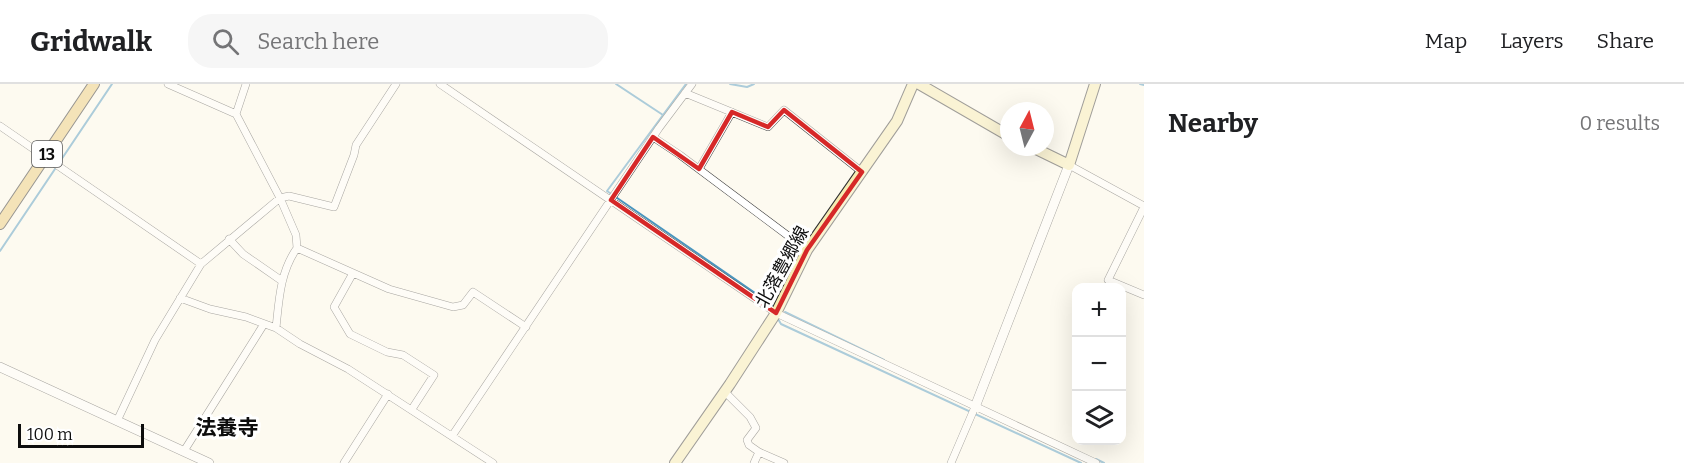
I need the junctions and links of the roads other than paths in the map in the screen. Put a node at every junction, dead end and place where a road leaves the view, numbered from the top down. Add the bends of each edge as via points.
1 (94, 84) edge
2 (168, 84) edge
3 (246, 84) edge
4 (396, 84) edge
5 (440, 84) edge
6 (692, 84) edge
7 (913, 84) edge
8 (920, 84) edge
9 (1095, 84) edge
10 (686, 93) junction
11 (732, 112) junction
12 (236, 114) junction
13 (0, 126) edge
14 (1000, 130) edge
15 (653, 137) junction
16 (1051, 156) edge
17 (45, 157) junction
18 (1070, 165) junction
19 (699, 169) junction
20 (862, 172) junction
21 (280, 198) junction
22 (611, 200) junction
23 (1144, 206) edge
24 (0, 224) edge
25 (229, 239) junction
26 (297, 248) junction
27 (807, 250) junction
28 (201, 264) junction
29 (353, 273) junction
30 (282, 281) junction
31 (1144, 295) edge
32 (180, 298) junction
33 (776, 312) junction
34 (264, 324) junction
35 (526, 327) junction
36 (276, 328) junction
37 (0, 368) edge
38 (725, 392) junction
39 (388, 394) junction
40 (975, 407) junction
41 (412, 409) junction
42 (117, 421) junction
43 (452, 436) junction
44 (184, 451) junction
45 (759, 452) junction
46 (209, 463) edge
47 (344, 463) edge
48 (493, 463) edge
49 (675, 463) edge
50 (754, 463) edge
51 (784, 463) edge
52 (951, 463) edge
53 (1096, 463) edge

1 - 17 main road, 13
2 - 12 street
3 - 12 street
4 - 21 street via 356,145 334,207 289,196
5 - 22 street
6 - 10 street
7 - 20 main road, 北落豊郷線 via 897,121
8 - 14 main road
9 - 18 main road
10 - 11 street
10 - 15 street
11 - 19 street
11 - 20 street via 768,127 784,110
12 - 21 street
13 - 17 street
15 - 19 street
15 - 22 street
16 - 18 main road
17 - 24 main road, 13
17 - 28 street
18 - 23 street
18 - 40 street
19 - 27 street
20 - 27 main road, 北落豊郷線
21 - 25 street
21 - 26 street via 296,235
22 - 33 street
22 - 35 street
23 - 31 street via 1108,280
25 - 28 street
25 - 30 street via 243,254
26 - 29 street
26 - 30 street via 287,262
27 - 33 main road, 北落豊郷線
28 - 32 street
29 - 35 street via 389,289 453,307 463,305 473,292
29 - 41 street via 334,307 350,334 387,352 403,355 434,375
30 - 36 street
32 - 34 street
32 - 42 street via 155,340
33 - 38 main road, 北落豊郷線
33 - 40 street
34 - 36 street
34 - 44 street
35 - 43 street
36 - 39 street
37 - 42 street
38 - 45 street via 750,417 756,428 747,440
38 - 49 main road, 北落豊郷線
39 - 41 street
39 - 47 street
40 - 52 street
40 - 53 street
41 - 43 street
42 - 44 street
43 - 48 street
44 - 46 street
45 - 50 street
45 - 51 street

